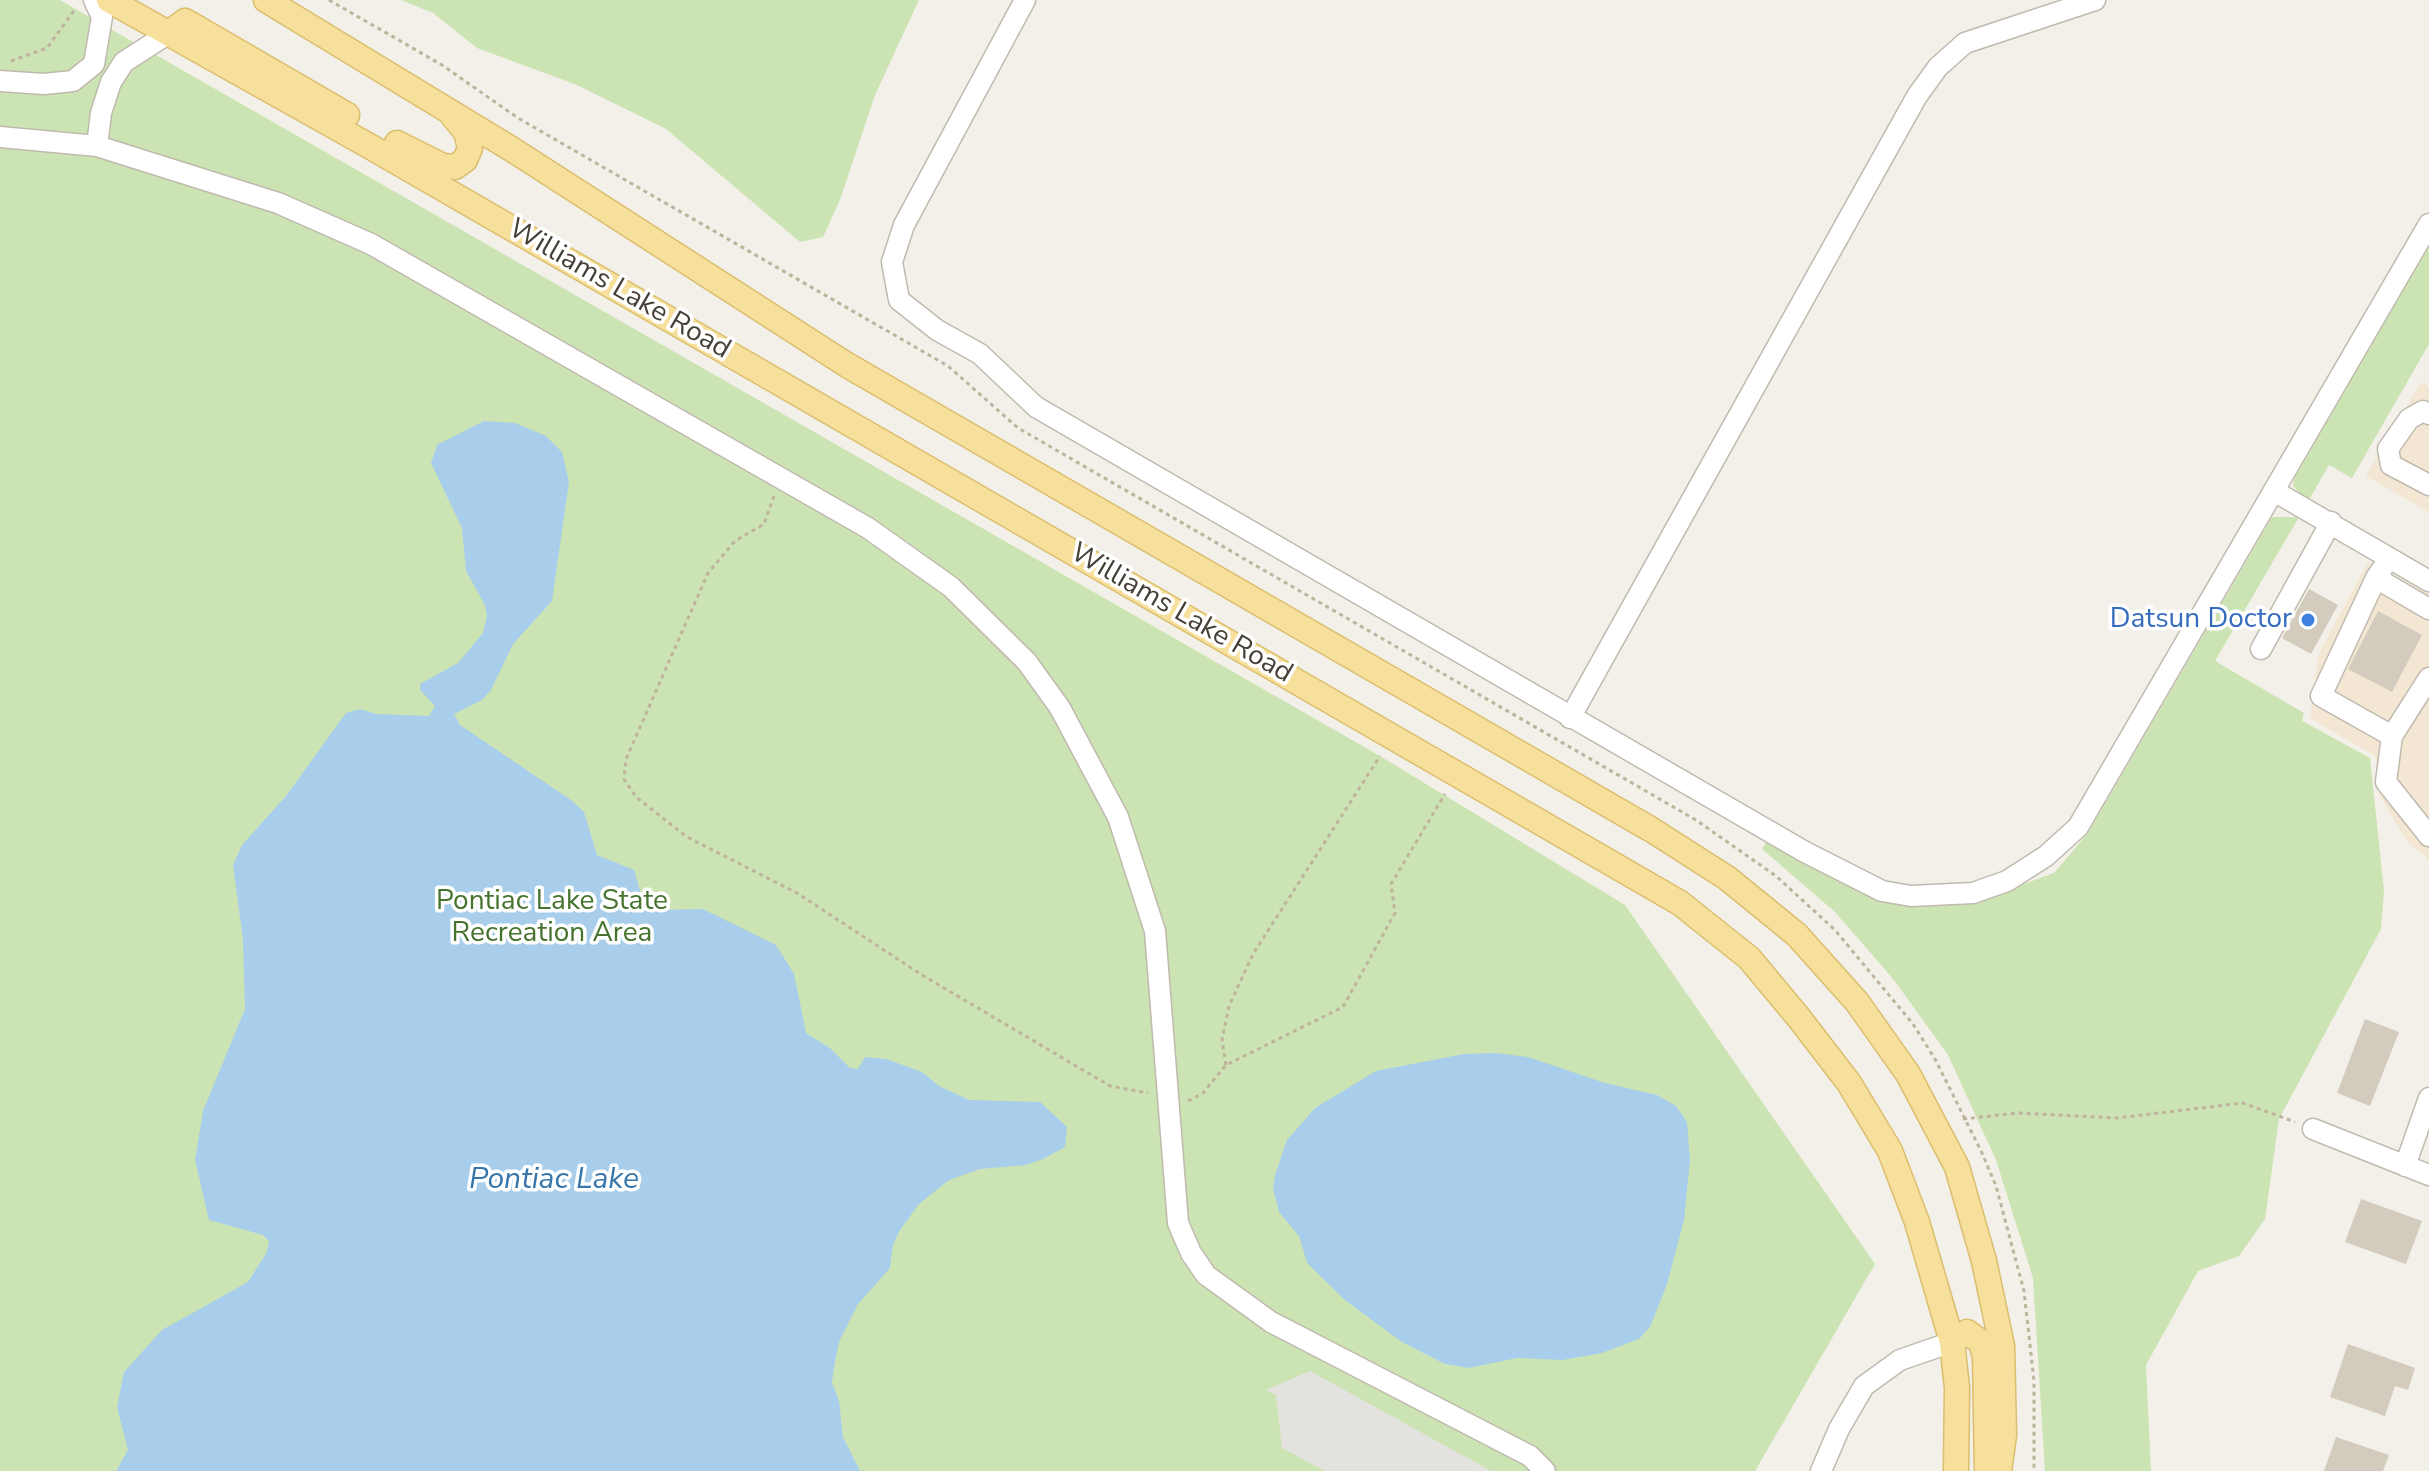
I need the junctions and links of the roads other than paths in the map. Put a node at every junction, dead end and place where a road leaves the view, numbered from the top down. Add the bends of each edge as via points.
1 (109, 0) edge
2 (266, 0) edge
3 (1025, 0) edge
4 (2095, 0) edge
5 (85, 4) edge
6 (169, 33) junction
7 (0, 81) edge
8 (448, 110) junction
9 (0, 137) edge
10 (97, 146) junction
11 (2429, 224) edge
12 (2429, 414) edge
13 (2429, 485) edge
14 (2274, 491) junction
15 (2331, 522) junction
16 (2389, 557) junction
17 (2376, 578) junction
18 (2429, 581) edge
19 (2429, 609) edge
20 (2261, 649) dead end
21 (2429, 678) edge
22 (1570, 718) junction
23 (2392, 736) junction
24 (2429, 836) edge
25 (2429, 1098) edge
26 (2313, 1129) road end
27 (2405, 1166) junction
28 (2429, 1175) edge
29 (1952, 1342) junction
30 (1545, 1471) edge
31 (1821, 1471) edge
32 (1958, 1471) edge
33 (1987, 1471) edge
34 (1999, 1471) edge

1 - 6 main road, Williams Lake Road
2 - 8 main road, Williams Lake Road
3 - 22 street via 904,225 892,262 899,300 980,354 1036,407
4 - 22 street via 1965,43 1938,67 1909,109
5 - 7 street via 102,17 94,64 73,81
6 - 8 main road via 185,21 417,155 455,167 470,148 466,132
6 - 10 street via 124,62 111,82
6 - 29 main road, Williams Lake Road via 1680,903 1749,958 1865,1110 1890,1151 1917,1222
8 - 34 main road, Williams Lake Road via 847,365 1652,830 1727,878 1797,935 1857,1002 1908,1074 1957,1167 2002,1346 2004,1435
9 - 10 street
10 - 30 street via 265,198 371,244 868,528 951,587 1027,662 1060,708 1118,817 1155,931 1178,1223 1191,1253 1206,1275 1271,1322 1530,1456
11 - 14 street
12 - 13 street via 2423,411 2409,419 2388,449 2391,465
14 - 15 street
14 - 22 street via 2078,827 2046,856 1973,893 1933,897 1882,891
15 - 16 street
15 - 20 street
16 - 17 street
16 - 18 street
17 - 19 street
17 - 23 street via 2321,696
21 - 23 street
23 - 24 street via 2386,782
25 - 27 street
26 - 27 street
27 - 28 street
29 - 31 street via 1900,1360 1864,1386
29 - 32 main road, Williams Lake Road
29 - 33 main road via 1967,1332 1981,1342

